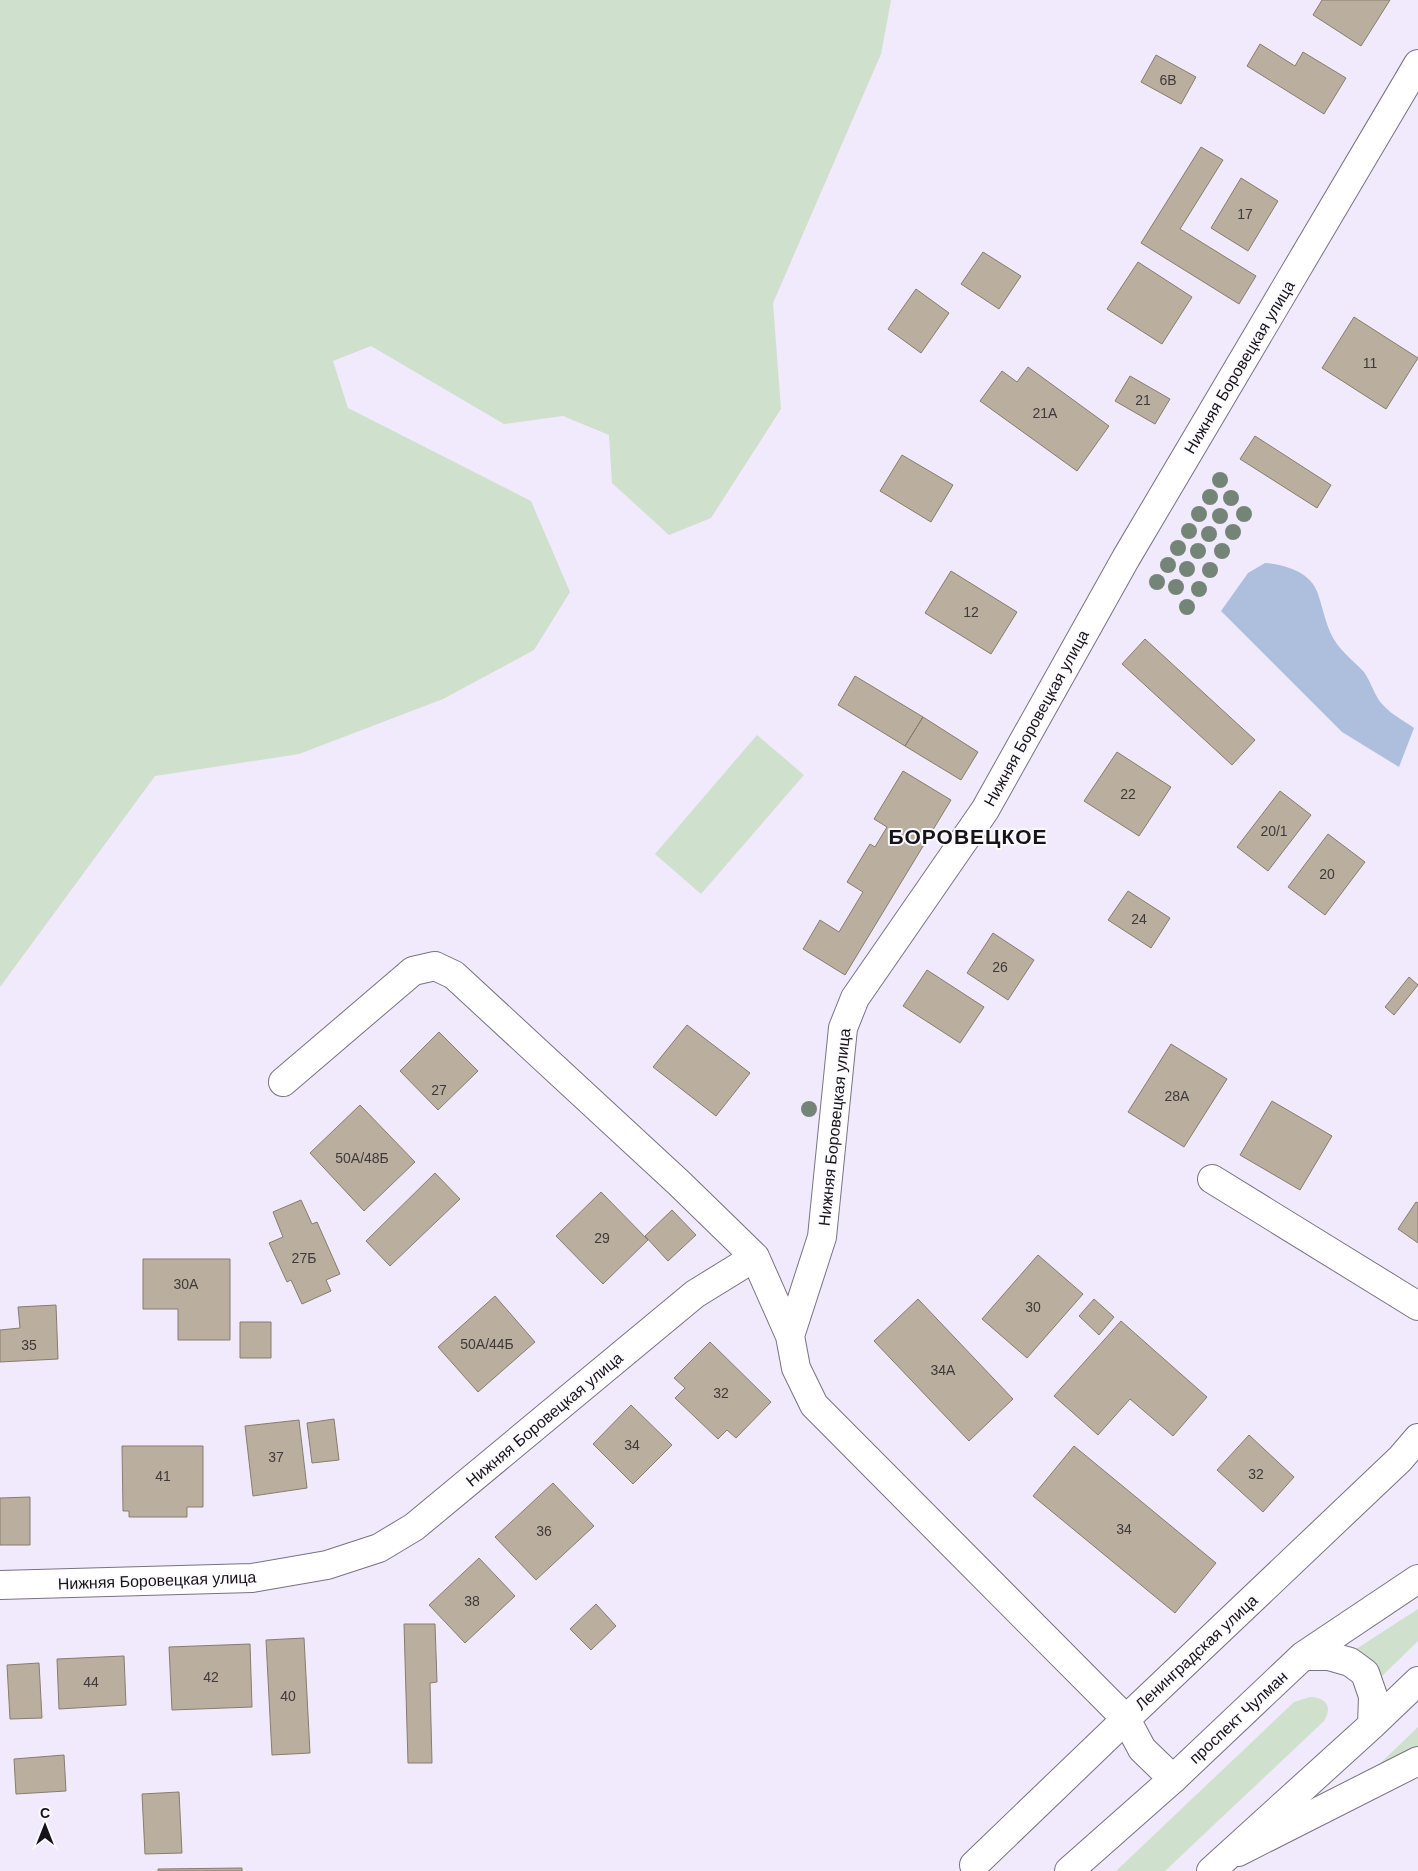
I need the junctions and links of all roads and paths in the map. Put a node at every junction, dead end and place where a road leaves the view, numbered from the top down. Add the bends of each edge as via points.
1 (1418, 64) edge
2 (283, 1082) dead end
3 (1212, 1179) dead end
4 (755, 1256) junction
5 (1418, 1306) edge
6 (790, 1336) junction
7 (1418, 1438) edge
8 (1418, 1579) edge
9 (0, 1585) edge
10 (1303, 1656) junction
11 (1418, 1681) edge
12 (1126, 1719) junction
13 (1372, 1725) junction
14 (1418, 1761) edge
15 (1173, 1779) junction
16 (1218, 1865) edge
17 (974, 1866) dead end
18 (1070, 1871) edge

1 - 6 street, Нижняя Боровецкая улица via 1126,558 986,810 855,998 843,1028 822,1237
2 - 4 street via 414,971 435,966 454,975
3 - 5 street
4 - 6 street
4 - 9 street, Нижняя Боровецкая улица via 695,1294 414,1527 380,1548 327,1565 252,1578
6 - 12 street via 796,1368 814,1405
7 - 12 street, Ленинградская улица via 1400,1459
8 - 10 street, проспект Чулман
10 - 13 street via 1329,1656 1350,1662 1365,1673 1373,1696
10 - 15 street, проспект Чулман
11 - 13 street
12 - 15 street via 1142,1749
12 - 17 street, Ленинградская улица
13 - 16 street
14 - 16 street
15 - 18 street, проспект Чулман

